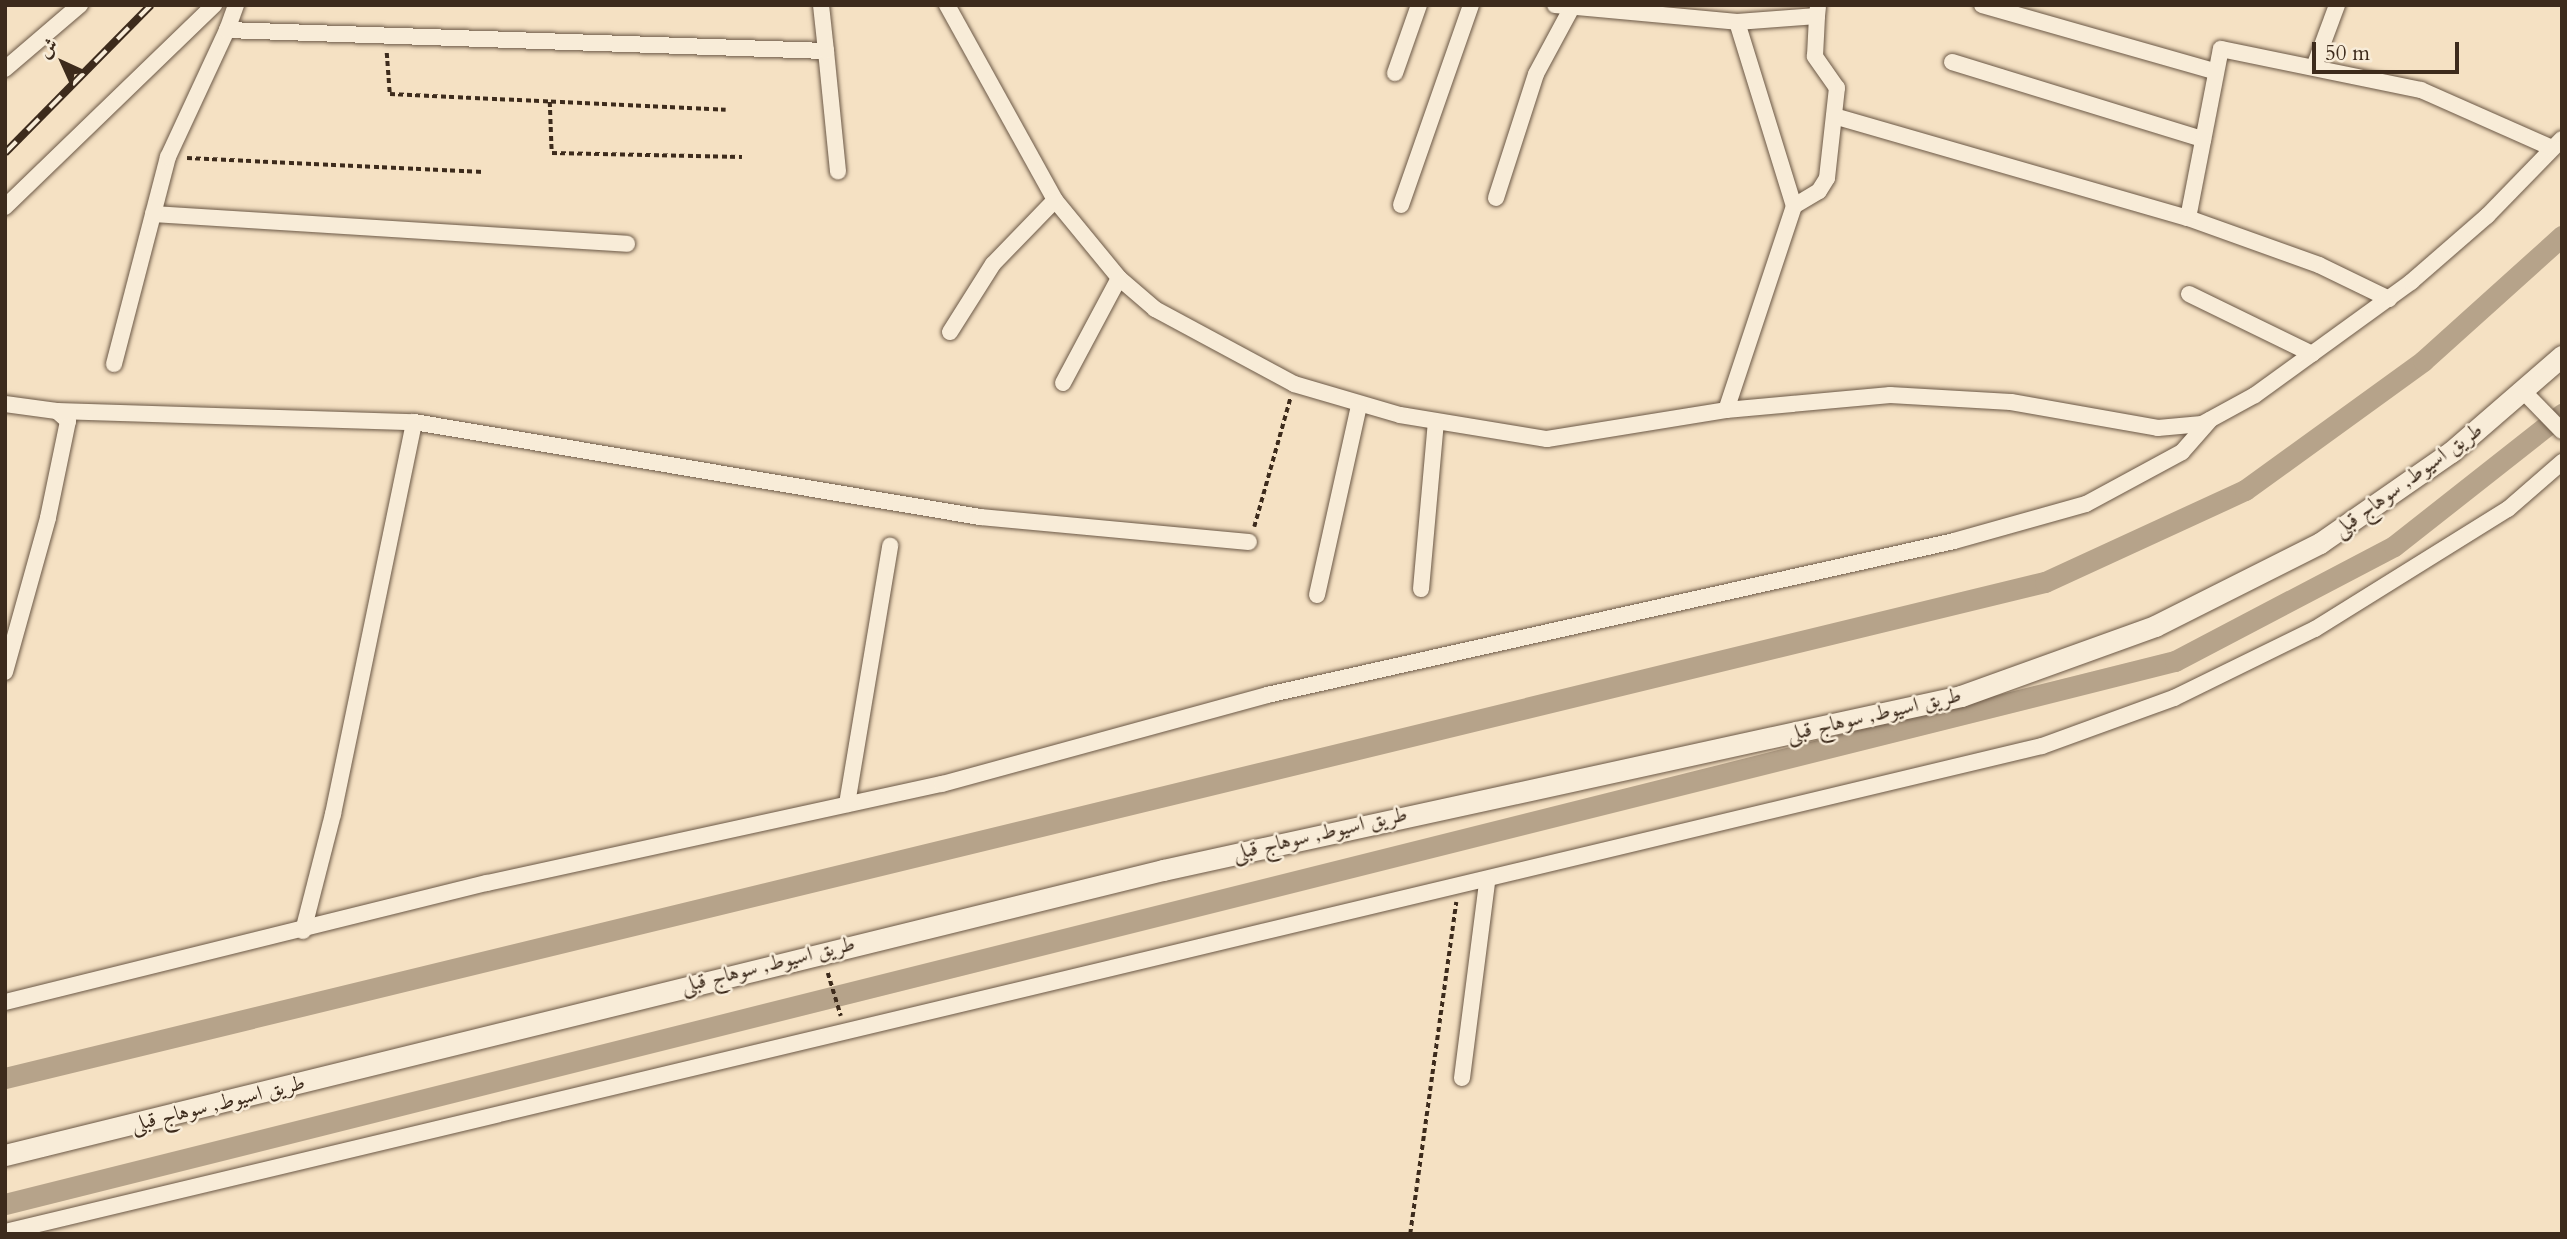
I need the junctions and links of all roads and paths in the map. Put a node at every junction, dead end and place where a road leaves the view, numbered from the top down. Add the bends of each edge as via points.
1 (80, 5) edge
2 (214, 5) edge
3 (236, 5) edge
4 (821, 5) edge
5 (947, 5) edge
6 (1419, 5) edge
7 (1471, 5) edge
8 (1982, 5) edge
9 (2337, 5) edge
10 (1563, 7) edge
11 (1817, 10) edge
12 (1737, 22) junction
13 (227, 30) junction
14 (390, 34) junction
15 (825, 51) junction
16 (1952, 62) dead end
17 (2314, 67) junction
18 (5, 69) edge
19 (2213, 71) junction
20 (1395, 73) dead end
21 (550, 102) junction
22 (726, 110) dead end
23 (1834, 116) junction
24 (2203, 139) junction
25 (2557, 143) edge
26 (168, 157) junction
27 (742, 157) dead end
28 (838, 171) dead end
29 (484, 172) dead end
30 (1496, 198) dead end
31 (1055, 200) junction
32 (1401, 205) dead end
33 (5, 206) edge
34 (1794, 206) junction
35 (153, 214) junction
36 (2188, 218) junction
37 (626, 244) dead end
38 (1119, 278) junction
39 (2189, 294) dead end
40 (2389, 299) junction
41 (950, 332) dead end
42 (2312, 354) junction
43 (2562, 356) edge
44 (114, 364) dead end
45 (1063, 383) dead end
46 (1294, 384) junction
47 (2524, 392) junction
48 (5, 404) edge
49 (1359, 405) junction
50 (1726, 410) junction
51 (57, 411) junction
52 (2210, 420) junction
53 (414, 422) junction
54 (1436, 422) junction
55 (2562, 430) edge
56 (2558, 471) edge
57 (1249, 542) joint
58 (890, 546) dead end
59 (1421, 589) dead end
60 (1317, 595) dead end
61 (8, 654) edge
62 (5, 672) edge
63 (847, 804) junction
64 (1487, 882) junction
65 (1457, 889) junction
66 (303, 931) junction
67 (831, 983) dead end
68 (5, 1002) edge
69 (842, 1020) dead end
70 (1462, 1078) dead end
71 (5, 1155) edge
72 (5, 1232) edge
73 (1410, 1234) edge

1 - 18 street
2 - 33 street
3 - 13 street
4 - 15 street
5 - 31 street
6 - 20 street
7 - 32 street
8 - 19 street
9 - 17 street
10 - 12 street
10 - 30 street via 1535,74
11 - 12 street
11 - 23 street via 1815,56 1837,88
12 - 34 street
13 - 14 street
13 - 26 street
14 - 15 street
14 - 21 path via 385,61 390,94
15 - 28 street
16 - 24 street
17 - 19 street via 2221,49
17 - 25 street via 2421,90
19 - 24 street
21 - 22 path
21 - 27 path via 552,153
23 - 34 street via 1828,178 1819,191
23 - 36 street
24 - 36 street
25 - 40 street via 2487,216
26 - 29 path
26 - 35 street
31 - 38 street
31 - 41 street via 993,264
34 - 50 street
35 - 37 street
35 - 44 street
36 - 40 street via 2319,265
38 - 45 street
38 - 46 street via 1190,330
39 - 42 street
40 - 42 street
42 - 52 street
43 - 47 main road, طريق اسيوط, سوهاج قبلى
46 - 49 street
46 - 57 path
47 - 55 street
47 - 71 main road, طريق اسيوط, سوهاج قبلى via 2394,496 2244,583 2090,652 1961,696 1163,870
48 - 51 street
49 - 54 street
49 - 60 street
50 - 52 street via 1934,396 2011,402 2171,429
50 - 54 street via 1547,439
51 - 53 street
51 - 61 street via 68,421 48,518
52 - 63 street via 2182,452 2086,504 1967,538 1267,695 1004,768
53 - 57 street via 980,517
53 - 66 street via 333,814
54 - 59 street
56 - 64 street via 2412,571 2246,666 2174,698 2042,746 1621,844
58 - 63 street
61 - 62 street
63 - 66 street via 487,883
64 - 65 street
64 - 70 street
65 - 72 street via 845,1028
65 - 73 path
66 - 68 street
67 - 69 path

